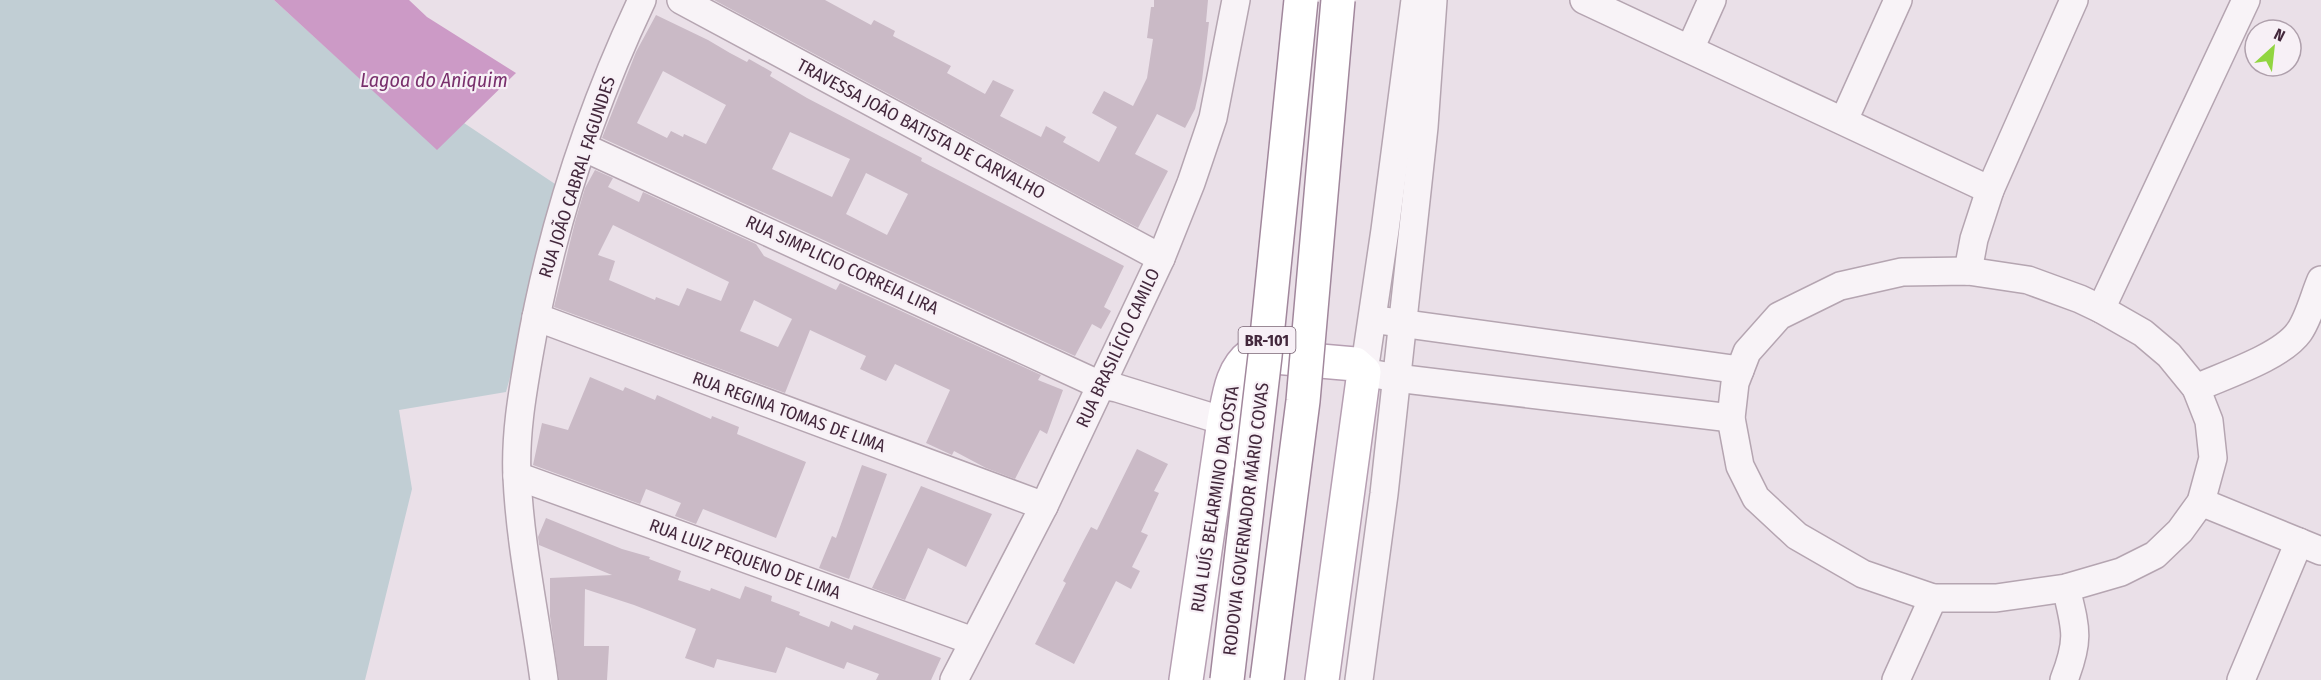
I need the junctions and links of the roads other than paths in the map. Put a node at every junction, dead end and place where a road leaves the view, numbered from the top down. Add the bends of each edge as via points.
1 (642, 0) edge
2 (681, 0) edge
3 (1236, 0) edge
4 (1301, 0) edge
5 (1338, 0) edge
6 (1415, 0) edge
7 (1433, 0) edge
8 (1584, 0) edge
9 (1712, 0) edge
10 (1898, 0) edge
11 (2074, 0) edge
12 (2246, 0) edge
13 (1690, 49) junction
14 (1844, 120) junction
15 (583, 147) junction
16 (1990, 190) junction
17 (1161, 258) junction
18 (1968, 271) junction
19 (2321, 280) edge
20 (2101, 309) junction
21 (536, 317) junction
22 (1372, 319) junction
23 (1401, 324) junction
24 (1740, 370) junction
25 (1364, 372) junction
26 (1396, 378) junction
27 (1100, 385) junction
28 (2196, 388) junction
29 (1731, 418) junction
30 (1224, 421) junction
31 (517, 476) junction
32 (2201, 502) junction
33 (1044, 506) junction
34 (2310, 547) edge
35 (2066, 588) junction
36 (1933, 598) junction
37 (965, 665) edge
38 (544, 680) edge
39 (1186, 680) edge
40 (1227, 680) edge
41 (1267, 680) edge
42 (1322, 680) edge
43 (1359, 680) edge
44 (1896, 680) edge
45 (2064, 680) edge
46 (2241, 680) edge

1 - 15 street, RUA JOÃO CABRAL FAGUNDES via 601,94
2 - 17 street, TRAVESSA JOÃO BATISTA DE CARVALHO
3 - 17 street, RUA BRASILÍCIO CAMILO via 1213,118
4 - 40 main road, RODOVIA GOVERNADOR MÁRIO COVAS / BR-101, bridge
5 - 41 main road, BR-101, bridge via 1303,401
6 - 22 street
7 - 23 street via 1424,127
8 - 13 street
9 - 13 street
10 - 14 street
11 - 16 street
12 - 20 street
13 - 14 street
14 - 16 street
15 - 21 street, RUA JOÃO CABRAL FAGUNDES via 557,228
15 - 27 street, RUA SIMPLICIO CORREIA LIRA
16 - 18 street
17 - 27 street, RUA BRASILÍCIO CAMILO
18 - 20 street via 2028,280
18 - 24 street via 1902,272 1840,286 1779,316 1747,352
19 - 28 street via 2300,331 2286,346
20 - 28 street via 2143,333 2169,355
21 - 31 street, RUA JOÃO CABRAL FAGUNDES via 519,411
21 - 33 street, RUA REGINA TOMAS DE LIMA
22 - 23 street
22 - 25 street
23 - 24 street
23 - 26 street
24 - 29 street
25 - 26 street
25 - 30 main road, RUA LUÍS BELARMINO DA COSTA via 1355,364 1251,355 1241,363 1232,383
25 - 42 main road
26 - 29 street
26 - 43 street
27 - 30 street, RUA SIMPLICIO CORREIA LIRA
27 - 33 street, RUA BRASILÍCIO CAMILO
28 - 32 street via 2209,421 2213,458
29 - 36 street via 1740,466 1756,498 1797,536 1863,574
30 - 39 main road, RUA LUÍS BELARMINO DA COSTA
31 - 37 street, RUA LUIZ PEQUENO DE LIMA
31 - 38 street, RUA JOÃO CABRAL FAGUNDES
32 - 34 street
32 - 35 street via 2180,531 2155,555 2121,572
33 - 37 street, RUA BRASILÍCIO CAMILO
34 - 46 street
35 - 36 street via 1996,598
35 - 45 street via 2076,630
36 - 44 street

